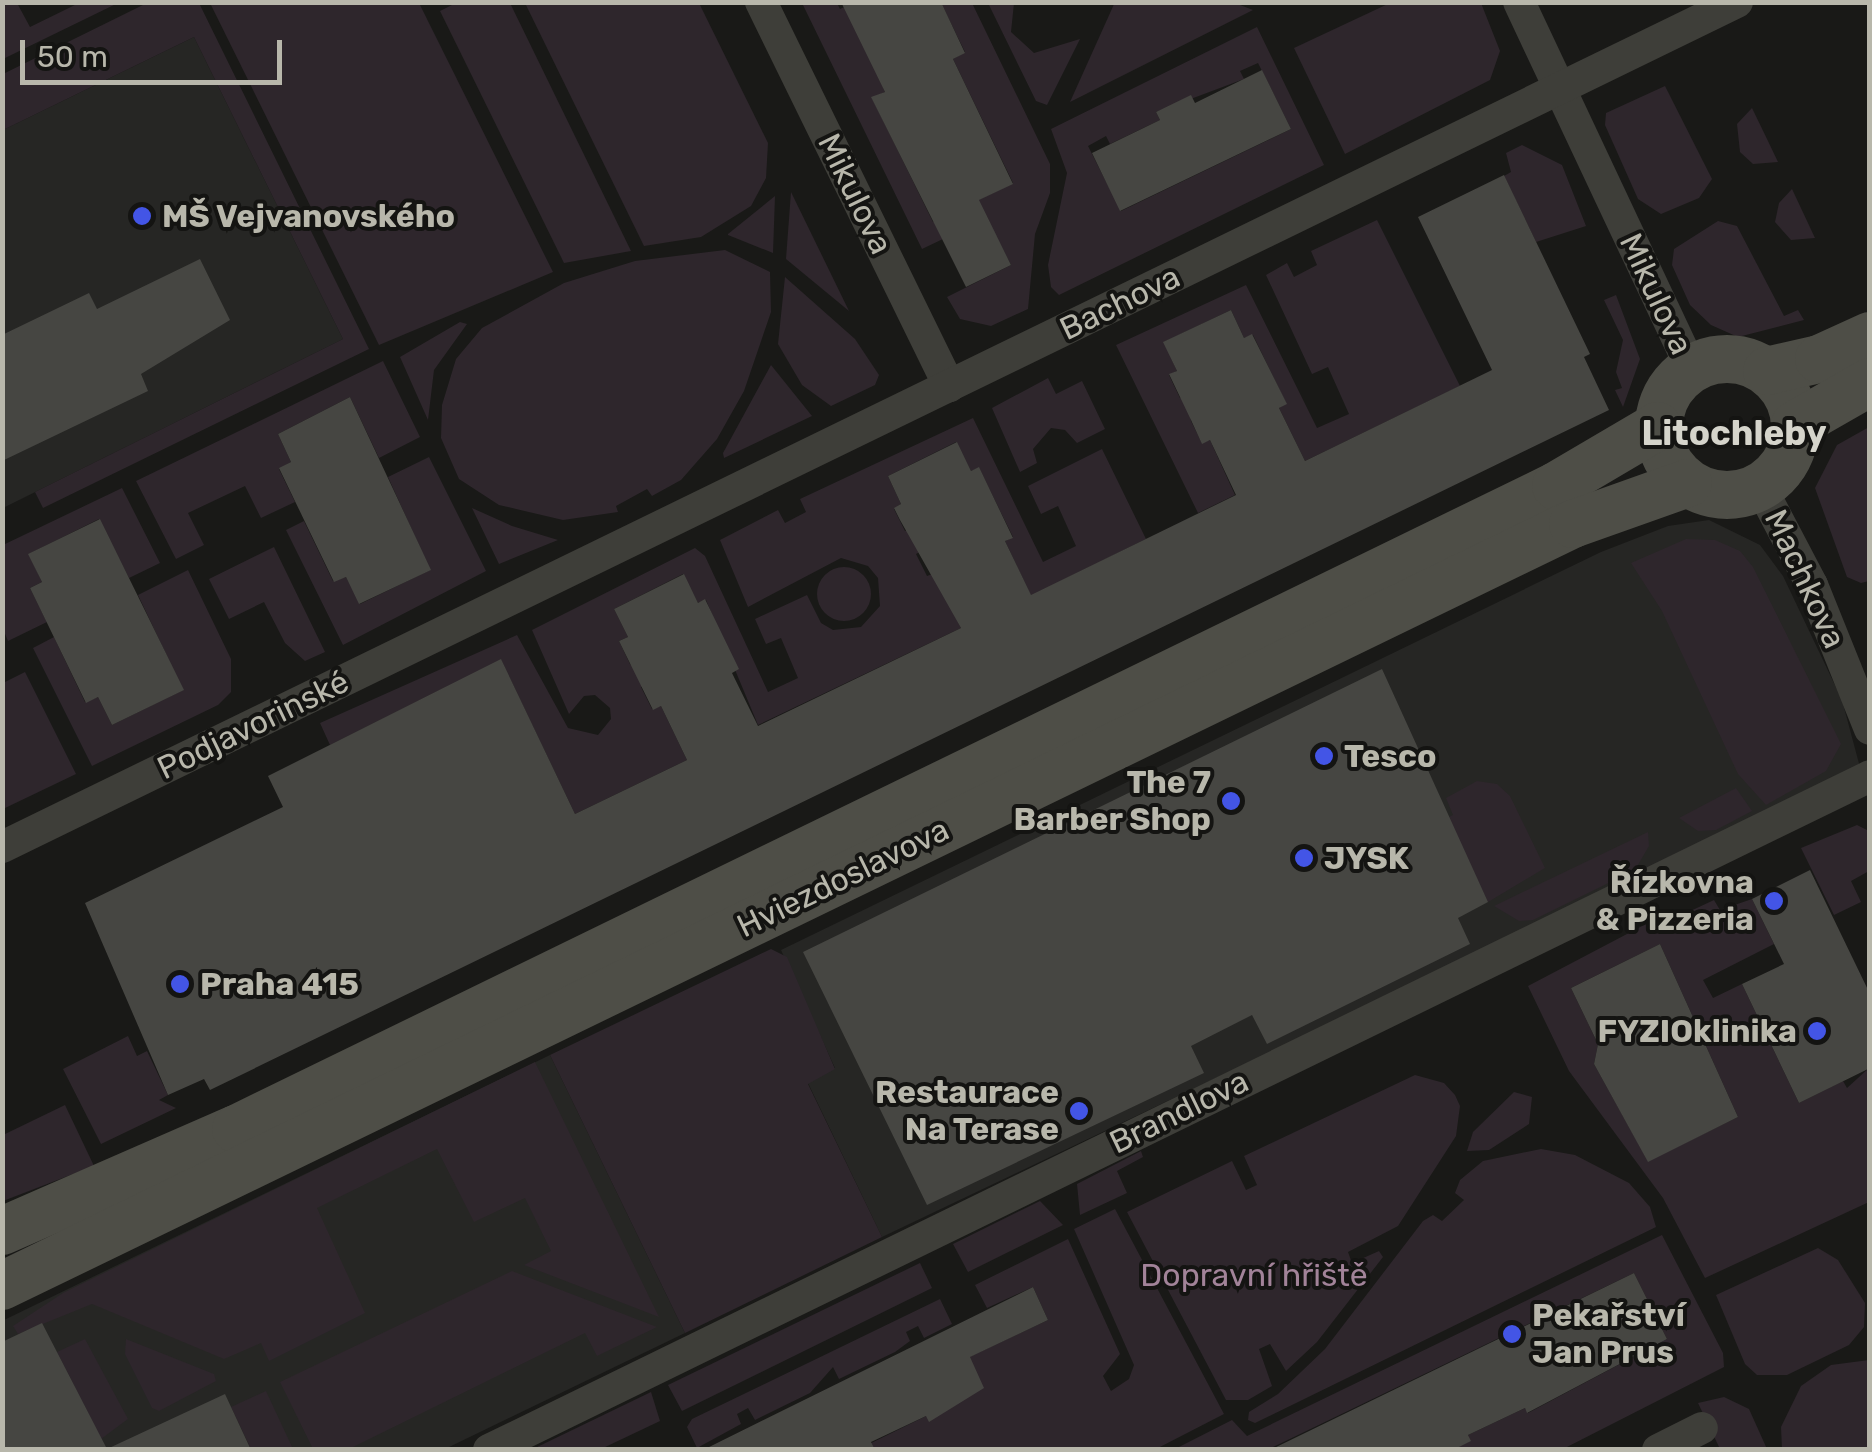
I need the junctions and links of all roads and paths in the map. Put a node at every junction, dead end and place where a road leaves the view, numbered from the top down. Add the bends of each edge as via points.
1 (761, 2) edge
2 (1519, 2) edge
3 (1737, 2) edge
4 (1561, 88) junction
5 (1870, 336) edge
6 (1691, 368) junction
7 (1767, 371) junction
8 (1870, 382) edge
9 (948, 386) junction
10 (1795, 425) junction
11 (1658, 426) junction
12 (1688, 484) junction
13 (1760, 486) junction
14 (503, 603) joint
15 (1870, 729) edge
16 (1870, 776) edge
17 (2, 847) edge
18 (2, 1230) edge
19 (2, 1286) edge
20 (1702, 1428) dead end
21 (489, 1450) edge
22 (1658, 1450) edge

1 - 9 street, Mikulova
2 - 4 street, Mikulova
3 - 4 street, Bachova
4 - 6 street, Mikulova
4 - 9 street, Bachova
5 - 7 street via 1820,359
6 - 7 street via 1730,359
6 - 11 street via 1668,392
7 - 10 street via 1788,394
8 - 10 street
9 - 14 street, Bachova
10 - 13 street via 1786,461
11 - 12 street via 1666,458
11 - 18 street, Hviezdoslavova via 1556,486 289,1104
12 - 13 street, Hviezdoslavova via 1728,495
12 - 19 street, Hviezdoslavova via 1574,524
13 - 15 street, Machkova via 1812,586
14 - 17 street, Podjavorinské
16 - 21 street, Brandlova
20 - 22 street

